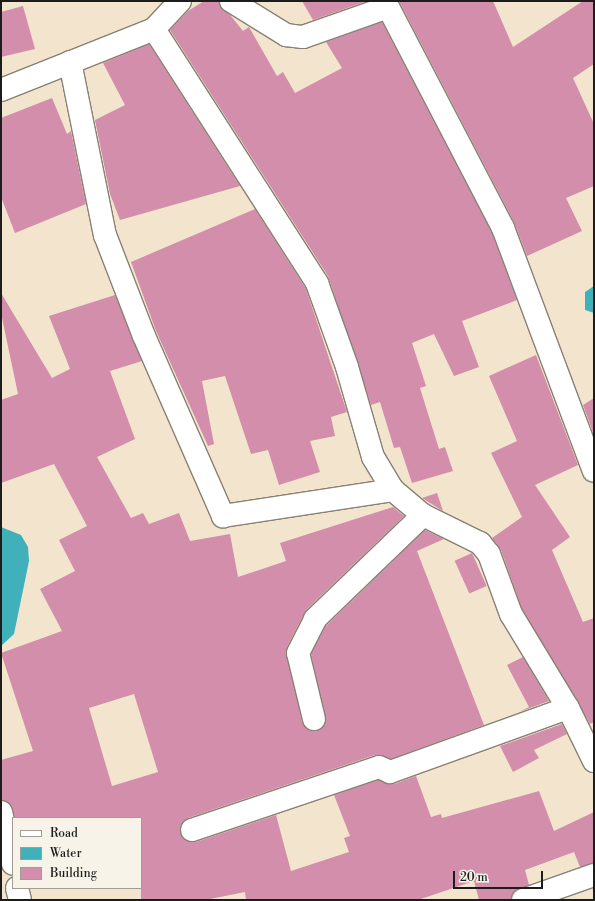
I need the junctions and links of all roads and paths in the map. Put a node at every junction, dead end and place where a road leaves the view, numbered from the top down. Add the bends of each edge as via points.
1 (180, 1) edge
2 (231, 1) edge
3 (154, 29) junction
4 (70, 62) junction
5 (1, 90) edge
6 (594, 471) edge
7 (393, 490) junction
8 (423, 515) junction
9 (568, 708) junction
10 (314, 720) dead end
11 (594, 761) edge
12 (1, 812) edge
13 (192, 830) dead end
14 (12, 860) edge
15 (594, 875) edge
16 (18, 889) edge
17 (20, 900) edge
18 (523, 900) edge

1 - 3 street
2 - 6 street via 286,35 303,38 388,7 503,228
3 - 4 street
3 - 7 street via 316,283 347,366 371,450
4 - 5 street
4 - 7 street via 105,235 144,336 223,516
7 - 8 street
8 - 9 street via 480,543 489,554 511,614
8 - 10 street via 315,619 298,653
9 - 11 street
9 - 13 street via 390,772 379,767
12 - 14 street
15 - 18 street
16 - 17 street

